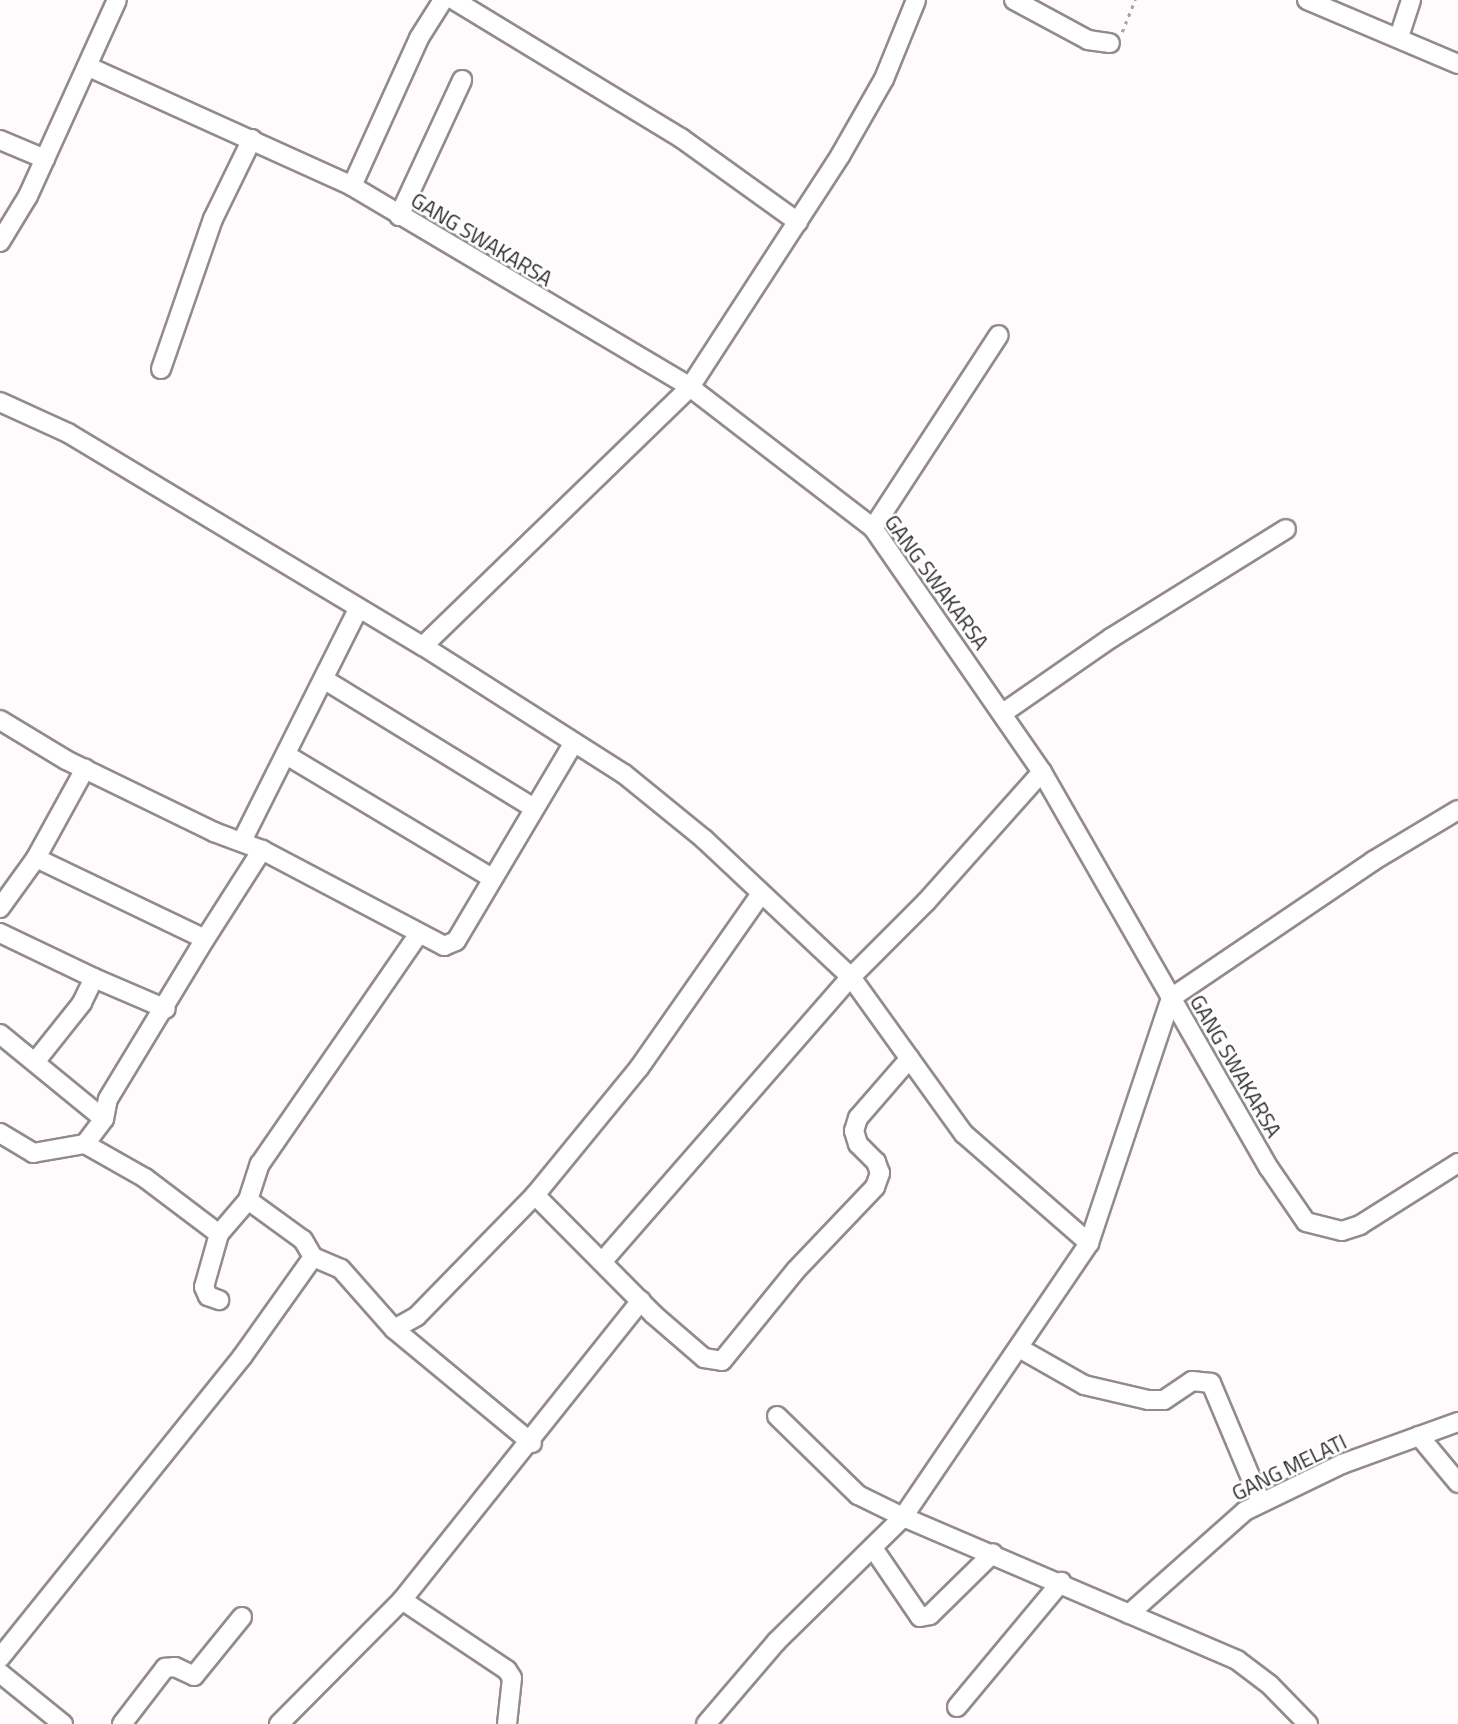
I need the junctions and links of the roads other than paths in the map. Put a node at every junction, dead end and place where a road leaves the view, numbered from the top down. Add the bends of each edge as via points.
1 (117, 0) edge
2 (443, 0) edge
3 (454, 0) edge
4 (916, 0) edge
5 (1014, 0) edge
6 (1307, 0) edge
7 (1411, 0) edge
8 (1399, 37) junction
9 (1110, 43) road end
10 (1458, 64) edge
11 (89, 66) junction
12 (462, 80) dead end
13 (252, 139) junction
14 (0, 140) edge
15 (45, 159) junction
16 (352, 186) junction
17 (399, 216) junction
18 (798, 222) junction
19 (0, 242) edge
20 (999, 335) dead end
21 (161, 369) dead end
22 (690, 387) junction
23 (0, 402) edge
24 (873, 528) junction
25 (1286, 528) dead end
26 (358, 609) junction
27 (423, 646) junction
28 (324, 680) junction
29 (1003, 713) junction
30 (0, 720) edge
31 (573, 744) junction
32 (288, 756) junction
33 (85, 769) junction
34 (1042, 772) junction
35 (534, 808) junction
36 (1458, 810) edge
37 (242, 841) junction
38 (262, 850) junction
39 (36, 858) junction
40 (492, 878) junction
41 (761, 894) junction
42 (0, 908) edge
43 (0, 933) edge
44 (418, 935) junction
45 (205, 939) junction
46 (851, 977) junction
47 (94, 978) junction
48 (1171, 998) junction
49 (166, 1009) junction
50 (0, 1034) edge
51 (910, 1058) junction
52 (35, 1062) junction
53 (104, 1119) junction
54 (0, 1133) edge
55 (85, 1144) junction
56 (1458, 1163) edge
57 (535, 1195) junction
58 (248, 1200) junction
59 (219, 1234) junction
60 (1089, 1243) junction
61 (313, 1257) junction
62 (602, 1262) junction
63 (219, 1300) dead end
64 (641, 1301) junction
65 (394, 1329) junction
66 (1019, 1348) junction
67 (777, 1416) dead end
68 (1458, 1422) edge
69 (1419, 1436) junction
70 (532, 1443) junction
71 (1458, 1483) edge
72 (1261, 1502) junction
73 (903, 1517) junction
74 (873, 1548) junction
75 (993, 1553) junction
76 (1061, 1582) junction
77 (402, 1600) junction
78 (1129, 1614) junction
79 (242, 1617) dead end
80 (0, 1658) edge
81 (0, 1673) edge
82 (957, 1707) dead end
83 (1302, 1722) edge
84 (63, 1724) edge
85 (122, 1724) edge
86 (279, 1724) edge
87 (507, 1724) edge
88 (706, 1724) edge

1 - 11 street
2 - 16 street via 419,38
3 - 18 street via 681,138
4 - 18 street via 884,79
5 - 9 street via 1088,40
6 - 8 street
7 - 8 street
8 - 10 street
11 - 13 street, GANG SWAKARSA
11 - 15 street
12 - 17 street
13 - 16 street, GANG SWAKARSA
13 - 21 street via 213,219
14 - 15 street
15 - 19 street
16 - 17 street, GANG SWAKARSA
17 - 22 street, GANG SWAKARSA
18 - 22 street
20 - 24 street
22 - 24 street, GANG SWAKARSA
22 - 27 street
23 - 26 street via 68,433
24 - 29 street, GANG SWAKARSA
25 - 29 street via 1111,638
26 - 27 street
26 - 28 street
27 - 31 street
28 - 32 street
28 - 35 street
29 - 34 street, GANG SWAKARSA
30 - 33 street
31 - 35 street
31 - 41 street via 624,774 704,839
32 - 37 street
32 - 40 street
33 - 37 street
33 - 39 street
34 - 46 street via 926,902
34 - 48 street, GANG SWAKARSA
35 - 40 street
36 - 48 street via 1373,861
37 - 38 street
38 - 44 street
38 - 45 street
39 - 42 street
39 - 45 street
40 - 44 street via 450,946
41 - 46 street
41 - 57 street via 639,1068
43 - 47 street
44 - 58 street via 260,1164
45 - 49 street
46 - 51 street
46 - 62 street
47 - 49 street
47 - 52 street via 82,1003
48 - 56 street, GANG SWAKARSA via 1292,1207 1306,1222 1342,1231 1360,1225
48 - 60 street
49 - 53 street via 108,1099
50 - 52 street
51 - 60 street via 964,1134
51 - 64 street via 858,1118 854,1131 859,1144 876,1161 880,1173 875,1187 796,1270 722,1361 704,1358
52 - 53 street
53 - 55 street
54 - 55 street via 33,1153
55 - 59 street via 145,1178
57 - 62 street
57 - 65 street via 417,1316
58 - 59 street
58 - 61 street via 303,1240
59 - 63 street via 204,1287 208,1296
60 - 66 street
61 - 65 street via 341,1269
61 - 80 street via 242,1357
62 - 64 street
64 - 70 street
65 - 70 street
66 - 72 street via 1084,1385 1148,1400 1164,1400 1192,1381 1212,1383
66 - 73 street
67 - 73 street via 858,1495
68 - 69 street, GANG MELATI
69 - 71 street
69 - 72 street, GANG MELATI via 1342,1464
70 - 77 street
72 - 78 street, GANG MELATI via 1216,1534
73 - 74 street
73 - 75 street
74 - 75 street via 920,1616 930,1615
74 - 88 street via 776,1642
75 - 76 street
76 - 78 street
76 - 82 street
77 - 86 street
77 - 87 street via 507,1670 512,1678
78 - 83 street via 1237,1660
79 - 85 street via 194,1676 175,1667 165,1668
81 - 84 street

